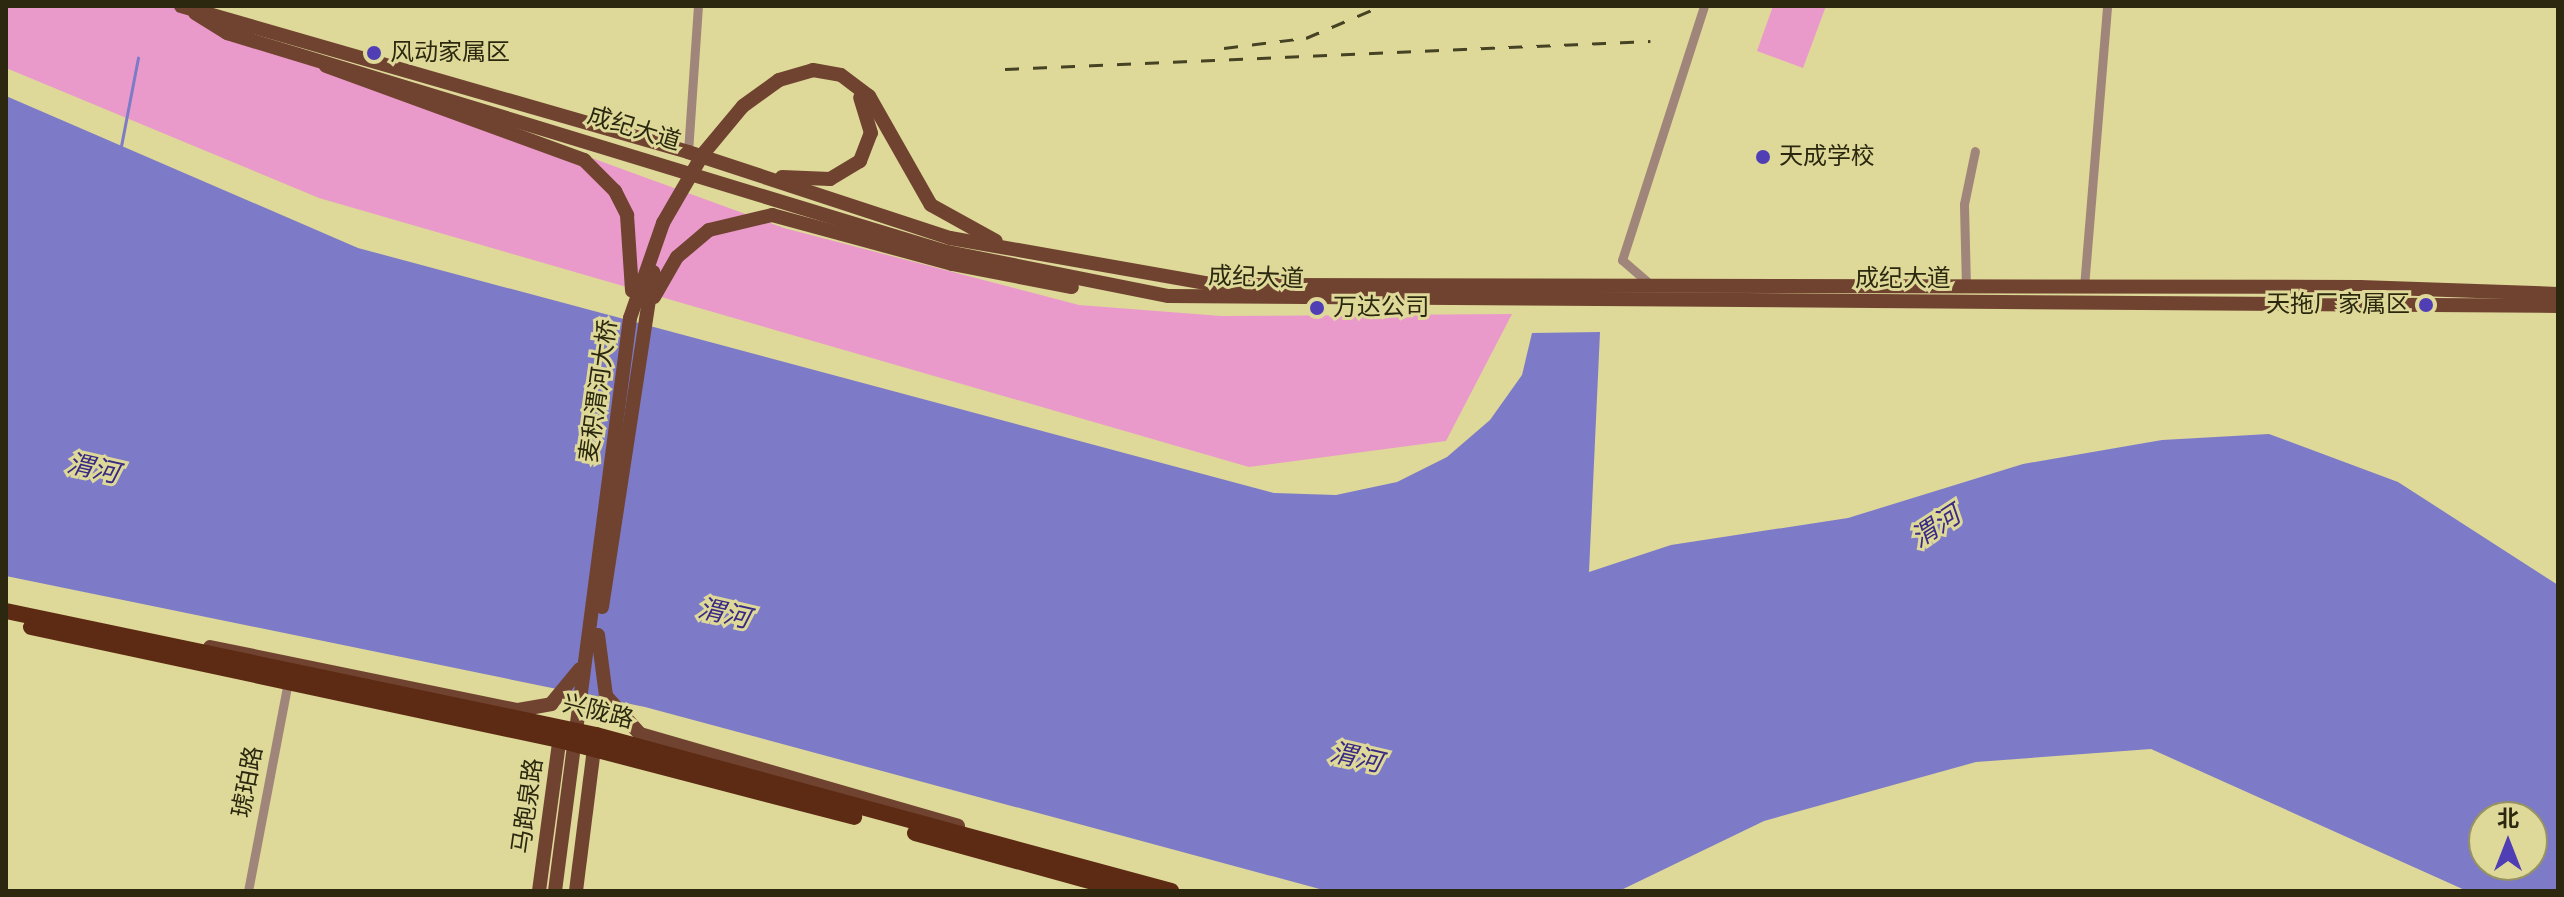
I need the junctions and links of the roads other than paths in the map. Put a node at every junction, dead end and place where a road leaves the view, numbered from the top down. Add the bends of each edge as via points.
1 (698, 6) edge
2 (1704, 6) edge
3 (2107, 6) edge
4 (184, 7) edge
5 (297, 54) junction
6 (879, 131) junction
7 (1975, 151) dead end
8 (688, 152) junction
9 (754, 174) junction
10 (1025, 254) junction
11 (1654, 286) junction
12 (1966, 287) junction
13 (2084, 287) junction
14 (1109, 288) junction
15 (2558, 294) edge
16 (2558, 306) edge
17 (637, 320) junction
18 (6, 611) edge
19 (6, 622) edge
20 (593, 635) junction
21 (143, 636) junction
22 (288, 681) junction
23 (560, 733) junction
24 (595, 742) junction
25 (980, 835) junction
26 (248, 891) edge
27 (539, 891) edge
28 (555, 891) edge
29 (563, 891) edge
30 (576, 891) edge
31 (1126, 891) edge
32 (1171, 891) edge

1 - 8 street
2 - 11 street via 1622,260
3 - 13 street
4 - 5 main road, 成纪大道 via 227,33
4 - 8 main road, 成纪大道
5 - 14 main road, 成纪大道 via 943,251
5 - 17 main road via 565,148 600,173 634,238
6 - 9 main road via 860,161 830,179
6 - 10 main road, 麦积渭河大桥 via 931,205
6 - 17 main road, 麦积渭河大桥 via 869,96 841,75 797,73 765,88 723,128 681,187
7 - 12 street via 1964,204
8 - 9 main road, 成纪大道
9 - 10 main road, 成纪大道 via 950,238
10 - 11 main road, 成纪大道 via 1216,285
11 - 12 main road, 成纪大道
12 - 13 main road, 成纪大道
13 - 15 main road, 成纪大道
14 - 16 main road, 成纪大道 via 1248,301
14 - 17 main road via 1047,286 794,218 749,216 709,230 677,257
17 - 20 main road, 麦积渭河大桥
18 - 21 highway, 兴陇路
19 - 22 highway, 兴陇路
20 - 21 main road via 573,684 536,710
20 - 25 main road via 606,696 626,725 663,743
20 - 28 main road, 麦积渭河大桥
20 - 29 main road, 麦积渭河大桥
21 - 23 highway, 兴陇路
22 - 23 highway, 兴陇路
22 - 26 street, 琥珀路
23 - 24 highway, 兴陇路
23 - 27 main road, 马跑泉路
24 - 25 highway, 兴陇路
24 - 30 main road
24 - 31 highway, 兴陇路
25 - 32 highway, 兴陇路

